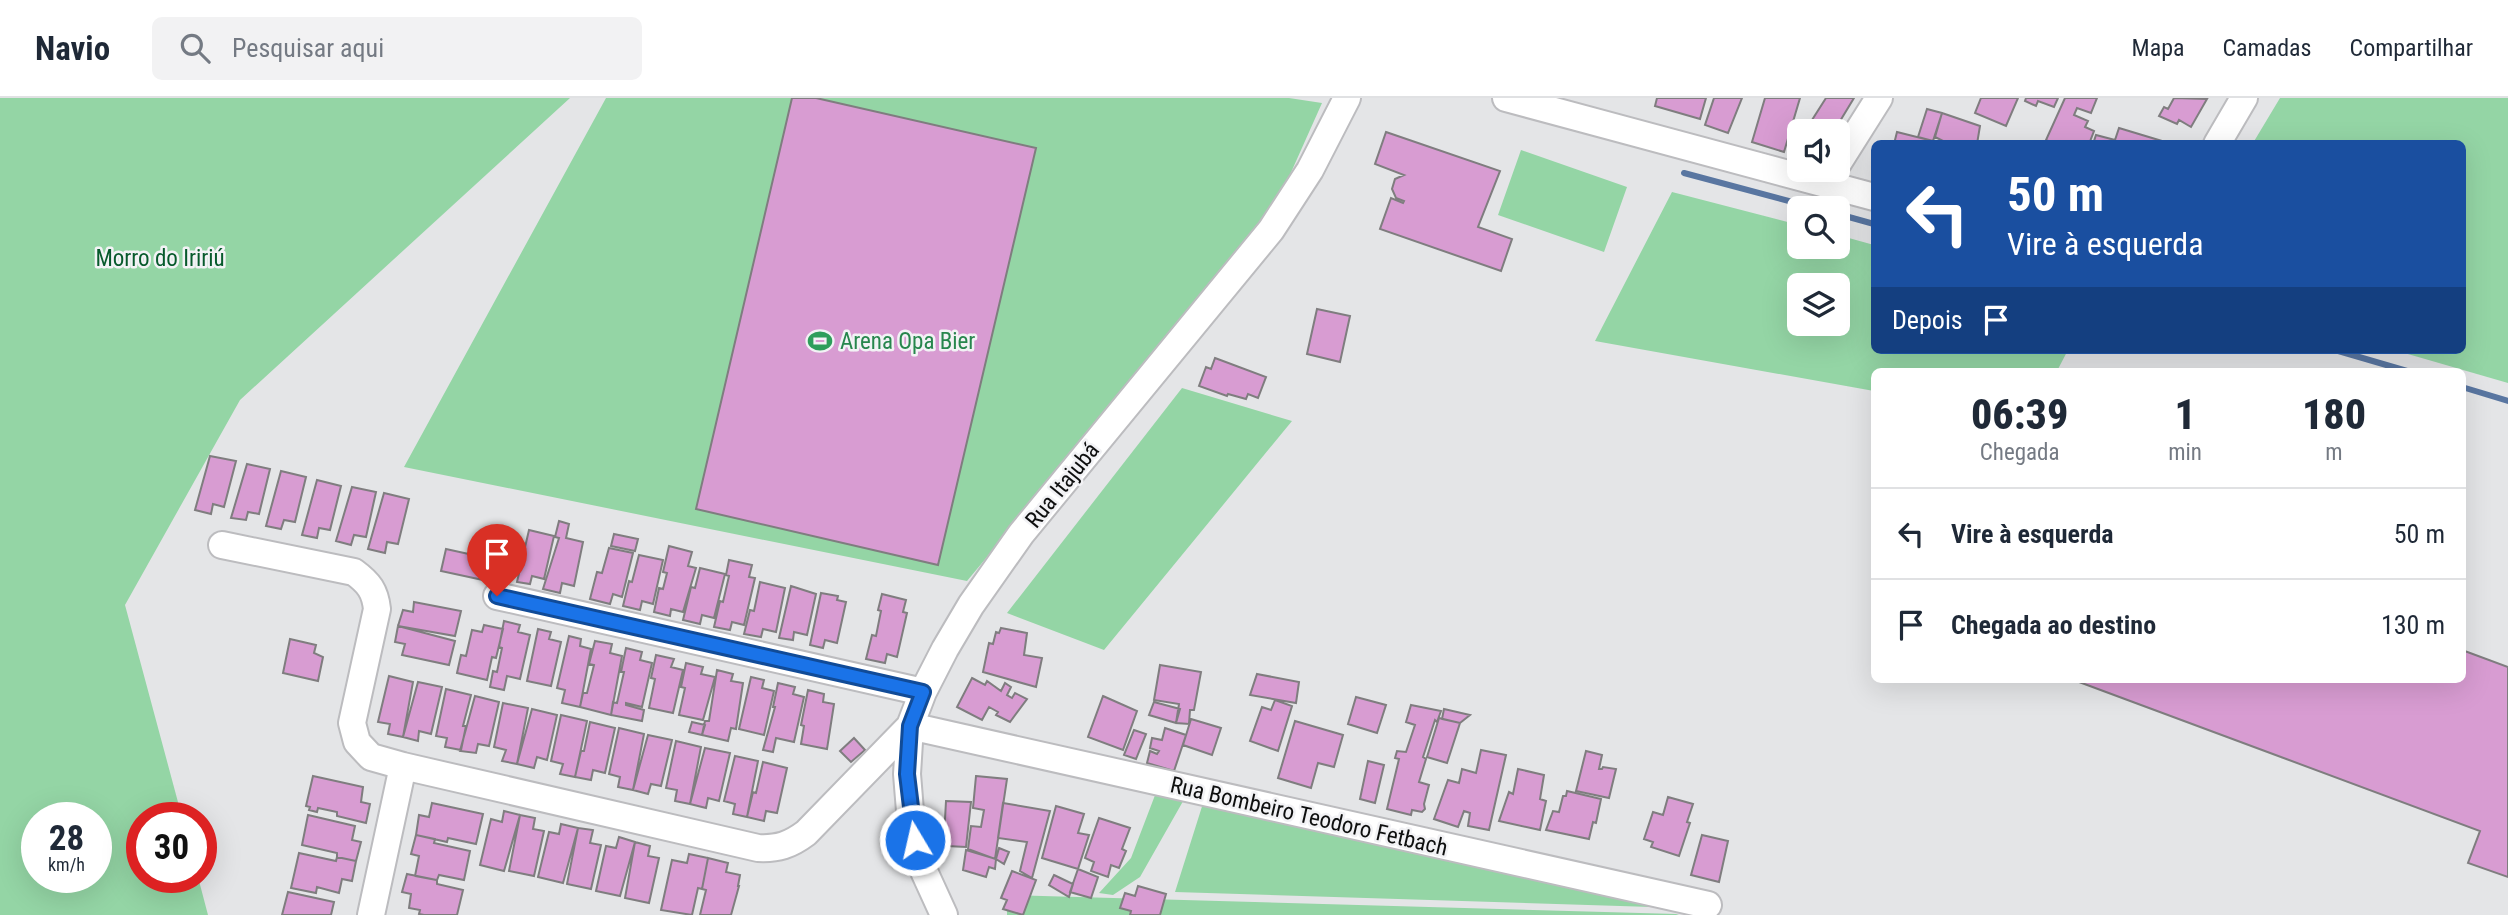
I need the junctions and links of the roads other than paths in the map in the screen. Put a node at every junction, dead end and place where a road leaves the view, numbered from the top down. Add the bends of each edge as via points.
1 (1347, 98) edge
2 (1506, 98) edge
3 (1879, 98) edge
4 (2244, 98) edge
5 (2219, 140) edge
6 (1850, 144) edge
7 (1787, 162) edge
8 (1849, 182) edge
9 (1871, 195) edge
10 (222, 545) dead end
11 (497, 596) dead end
12 (923, 692) junction
13 (910, 726) junction
14 (403, 766) junction
15 (1708, 905) dead end
16 (371, 915) edge
17 (944, 915) edge

1 - 12 street, Rua Itajubá via 1310,170 1271,230 1021,534 971,605
2 - 7 street
3 - 6 street
4 - 5 street
8 - 9 street
10 - 14 street via 355,572 368,582 377,609 352,723 357,742 371,757
11 - 12 street
12 - 13 street, Rua Itajubá
13 - 14 street via 806,834 775,849
13 - 15 street, Rua Bombeiro Teodoro Fetbach
13 - 17 street, Rua Itajubá via 907,774 915,840
14 - 16 street

